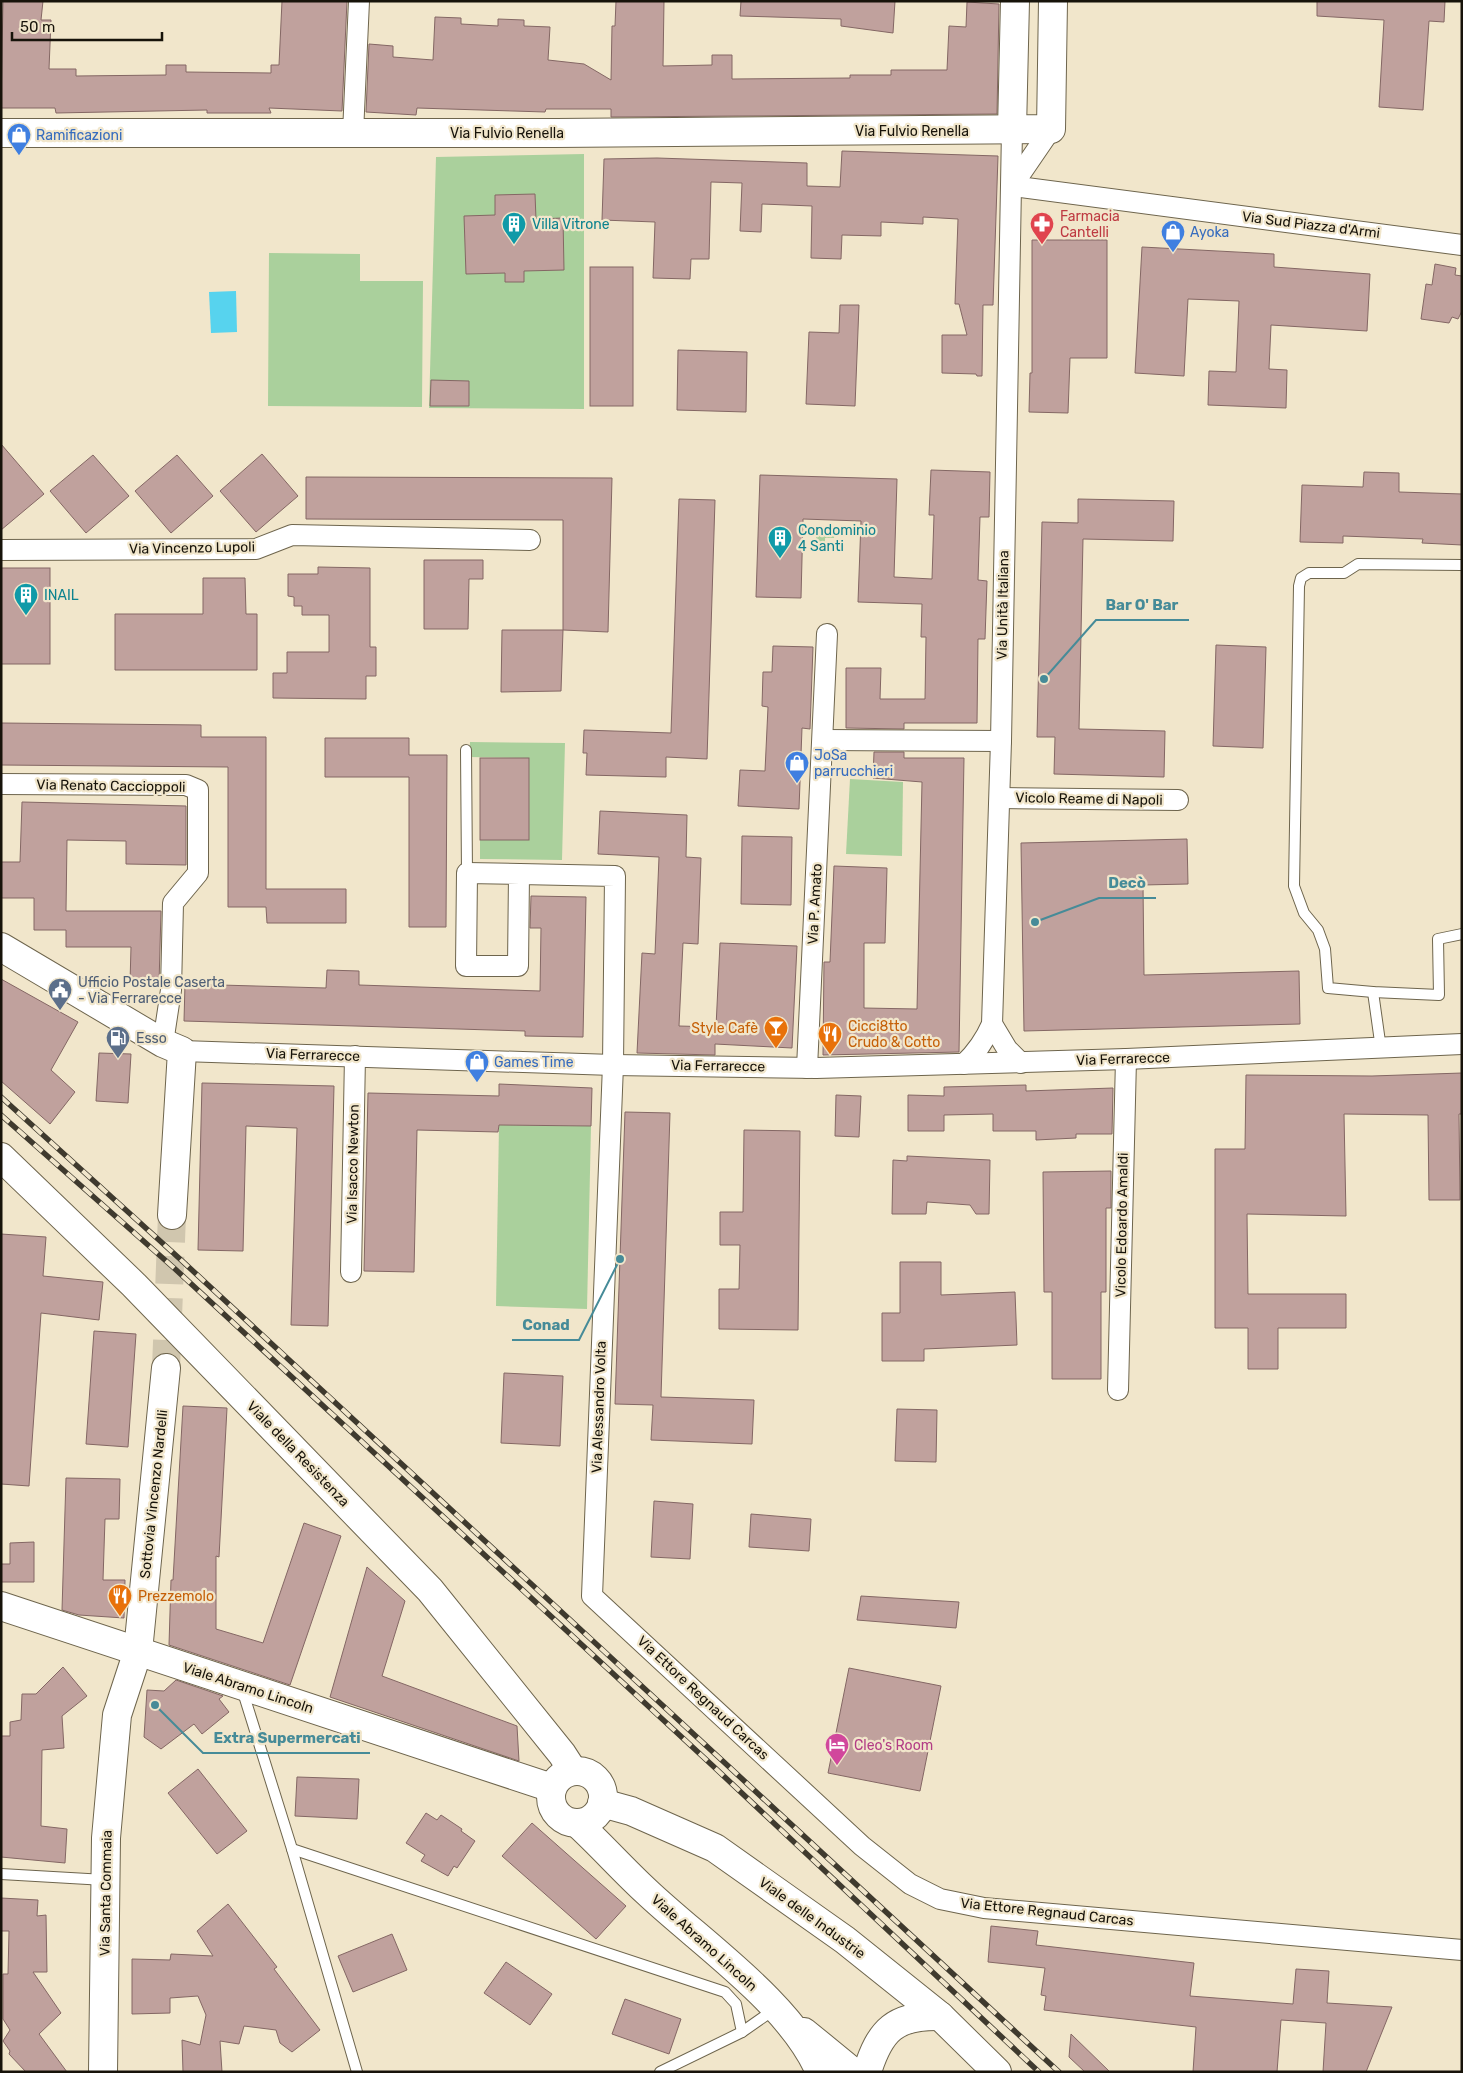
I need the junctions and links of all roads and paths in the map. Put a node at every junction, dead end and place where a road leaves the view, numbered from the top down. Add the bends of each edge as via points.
1 (359, 1) edge
2 (1015, 1) edge
3 (1054, 1) edge
4 (1050, 129) junction
5 (1012, 130) junction
6 (1, 133) edge
7 (353, 133) junction
8 (1012, 186) junction
9 (1462, 245) edge
10 (530, 540) dead end
11 (1, 550) edge
12 (1462, 565) edge
13 (827, 634) dead end
14 (822, 740) junction
15 (1001, 741) junction
16 (466, 750) dead end
17 (1, 784) edge
18 (1000, 798) junction
19 (1178, 800) dead end
20 (467, 873) junction
21 (519, 874) junction
22 (1462, 934) edge
23 (1, 947) edge
24 (1373, 992) junction
25 (992, 1024) junction
26 (1462, 1044) edge
27 (173, 1047) junction
28 (1381, 1048) junction
29 (355, 1056) junction
30 (1126, 1059) junction
31 (1022, 1062) junction
32 (613, 1064) junction
33 (964, 1064) junction
34 (807, 1068) junction
35 (1, 1157) edge
36 (172, 1215) tunnel mouth
37 (351, 1272) dead end
38 (166, 1368) tunnel mouth
39 (1118, 1390) dead end
40 (592, 1570) joint
41 (3, 1609) edge
42 (126, 1647) junction
43 (241, 1686) junction
44 (573, 1771) junction
45 (552, 1788) junction
46 (602, 1803) junction
47 (577, 1823) junction
48 (292, 1850) junction
49 (1, 1874) edge
50 (105, 1880) junction
51 (1462, 1950) edge
52 (776, 2008) junction
53 (940, 2016) junction
54 (742, 2032) junction
55 (103, 2072) edge
56 (358, 2072) edge
57 (660, 2072) edge
58 (820, 2072) edge
59 (853, 2072) edge
60 (867, 2072) edge
61 (997, 2072) edge

1 - 7 street
2 - 5 street, Via Unità Italiana
3 - 4 street
4 - 5 street
4 - 8 street
5 - 7 street, Via Fulvio Renella
5 - 8 street, Via Unità Italiana
6 - 7 street, Via Fulvio Renella
8 - 9 street, Via Sud Piazza d'Armi
8 - 15 street, Via Unità Italiana
10 - 11 street, Via Vincenzo Lupoli via 292,535 256,550
12 - 24 lane via 1358,564 1344,573 1309,573 1300,578 1298,586 1294,886 1304,912 1318,930 1325,949 1328,988
13 - 14 street, Via P. Amato
14 - 15 street
14 - 34 street, Via P. Amato
15 - 18 street, Via Unità Italiana
16 - 20 lane
17 - 27 street, Via Renato Caccioppoli via 186,785 198,790 198,874 173,902
18 - 19 street, Vicolo Reame di Napoli
18 - 25 street, Via Unità Italiana
20 - 21 street
20 - 21 street via 466,966 518,966
21 - 32 street, Via Alessandro Volta via 616,876
22 - 24 lane via 1438,939 1439,995
23 - 27 street, Via Ferrarecce
24 - 28 lane
25 - 31 street via 1006,1048
25 - 33 street, Via Unità Italiana via 976,1053
26 - 28 street, Via Ferrarecce
27 - 29 street, Via Ferrarecce
27 - 36 street
28 - 30 street, Via Ferrarecce
29 - 32 street, Via Ferrarecce
29 - 37 street, Via Isacco Newton
30 - 31 street, Via Ferrarecce
30 - 39 street, Vicolo Edoardo Amaldi
31 - 33 street, Via Ferrarecce
32 - 34 street, Via Ferrarecce
32 - 40 street, Via Alessandro Volta
33 - 34 street, Via Ferrarecce
35 - 44 street, Viale della Resistenza via 134,1285 430,1590
38 - 42 street, Sottovia Vincenzo Nardelli via 141,1620
40 - 51 street, Via Ettore Regnaud Carcas via 592,1596 862,1846 910,1884 940,1899 994,1909
41 - 42 street, Viale Abramo Lincoln
42 - 43 street, Viale Abramo Lincoln
42 - 50 street, Via Santa Commaia via 106,1838
43 - 45 street, Viale Abramo Lincoln
43 - 48 lane
44 - 45 street via 560,1777
44 - 46 street via 596,1780
45 - 47 street via 556,1812 562,1818
46 - 47 street via 592,1818
46 - 53 street, Viale delle Industrie via 631,1811 715,1848 844,1940
47 - 52 street, Viale Abramo Lincoln via 647,1892
48 - 54 lane via 725,1992 736,2004
48 - 56 lane
49 - 50 lane
50 - 55 street, Via Santa Commaia
52 - 54 lane
52 - 58 street, Viale Abramo Lincoln via 809,2050
52 - 59 street
53 - 60 street via 918,2016 888,2030 872,2054
53 - 61 street, Viale delle Industrie
54 - 57 lane

